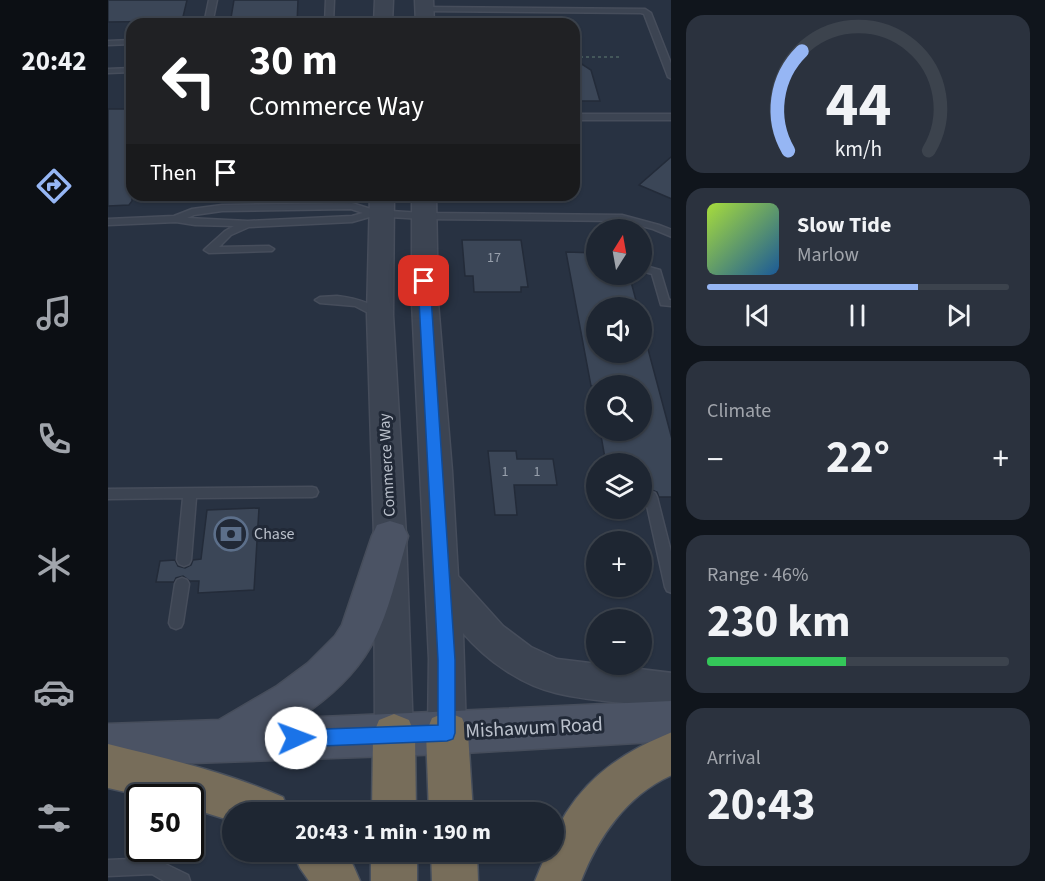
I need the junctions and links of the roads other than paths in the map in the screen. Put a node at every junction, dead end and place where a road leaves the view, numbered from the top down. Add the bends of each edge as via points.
1 (213, 0) edge
2 (330, 0) edge
3 (384, 0) edge
4 (425, 11) edge
5 (209, 18) edge
6 (329, 18) edge
7 (383, 18) edge
8 (126, 42) edge
9 (108, 43) edge
10 (126, 70) edge
11 (108, 71) edge
12 (671, 74) edge
13 (580, 117) edge
14 (671, 117) edge
15 (423, 205) edge
16 (268, 207) junction
17 (379, 207) edge
18 (176, 219) junction
19 (108, 222) edge
20 (213, 223) junction
21 (248, 224) junction
22 (671, 234) edge
23 (269, 249) dead end
24 (652, 271) edge
25 (320, 300) dead end
26 (671, 303) edge
27 (380, 315) junction
28 (312, 492) dead end
29 (190, 493) junction
30 (108, 494) edge
31 (652, 501) edge
32 (390, 536) junction
33 (184, 560) dead end
34 (441, 581) junction
35 (671, 583) edge
36 (182, 584) dead end
37 (176, 623) dead end
38 (671, 691) edge
39 (671, 721) edge
40 (447, 733) junction
41 (394, 735) junction
42 (224, 741) junction
43 (108, 745) edge
44 (671, 753) edge
45 (108, 766) edge
46 (241, 802) edge
47 (394, 802) edge
48 (451, 802) edge
49 (323, 862) edge
50 (394, 862) edge
51 (454, 862) edge
52 (108, 868) edge
53 (182, 881) edge
54 (337, 881) edge
55 (394, 881) edge
56 (455, 881) edge
57 (558, 881) edge

1 - 5 lane
2 - 6 lane
3 - 7 street
4 - 12 lane via 642,11 647,14
8 - 9 lane
10 - 11 lane
13 - 14 lane
15 - 17 lane
15 - 22 lane via 622,218
15 - 34 street via 424,302
16 - 17 lane
16 - 18 lane via 202,210
16 - 20 lane via 223,214
17 - 21 lane via 352,219
17 - 27 street, Commerce Way
18 - 19 lane
18 - 20 lane
20 - 21 lane
21 - 23 lane via 228,233 209,250
24 - 26 lane via 656,272 665,303
25 - 27 lane via 345,299 365,304
27 - 32 street, Commerce Way
28 - 29 lane
29 - 30 lane
29 - 33 lane
31 - 35 lane
32 - 41 street, Commerce Way
32 - 42 main road via 361,627 349,649 308,688
34 - 38 street via 483,632 508,653 539,670 555,676
34 - 40 street
36 - 37 lane
39 - 40 main road, Mishawum Road
40 - 41 main road, Mishawum Road
40 - 48 highway
41 - 42 main road, Mishawum Road
41 - 47 highway
42 - 43 main road, Mishawum Road
44 - 57 highway via 631,774 598,804 578,834
45 - 46 highway
49 - 54 highway
50 - 55 highway
51 - 56 highway
52 - 53 lane via 153,866

